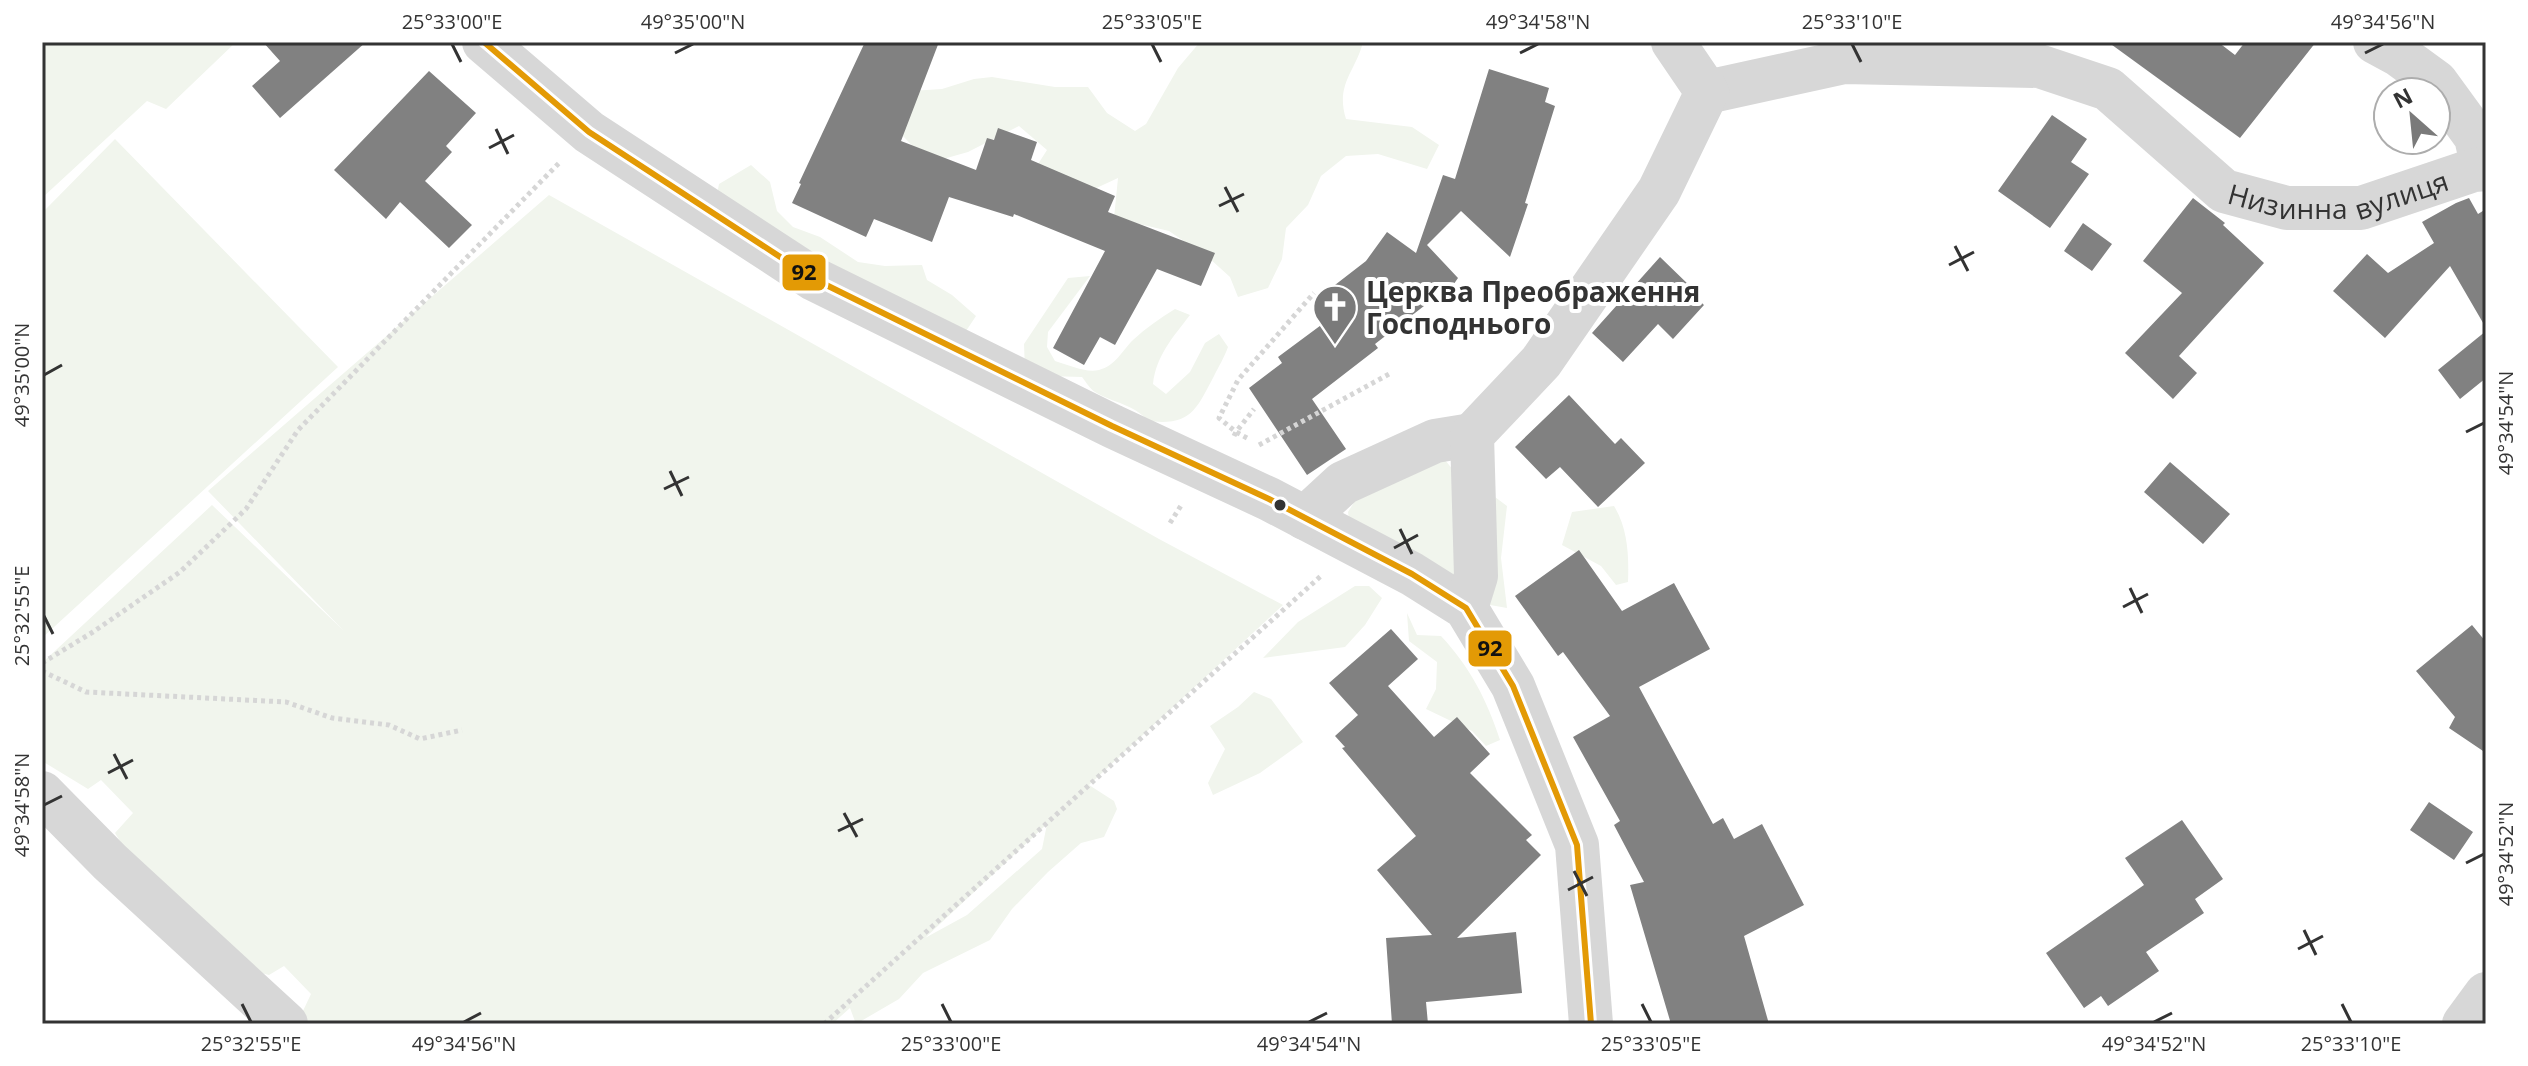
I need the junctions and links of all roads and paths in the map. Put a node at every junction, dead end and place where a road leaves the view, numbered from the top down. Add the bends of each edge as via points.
1 (484, 42) edge
2 (1673, 42) edge
3 (2375, 42) edge
4 (1707, 92) junction
5 (589, 132) junction
6 (2484, 169) edge
7 (1314, 293) dead end
8 (1391, 373) dead end
9 (1254, 409) dead end
10 (1236, 432) junction
11 (1472, 435) junction
12 (1230, 442) dead end
13 (1305, 518) junction
14 (1330, 568) dead end
15 (1466, 608) junction
16 (42, 663) edge
17 (42, 671) edge
18 (462, 730) dead end
19 (42, 793) edge
20 (2486, 994) edge
21 (286, 1024) edge
22 (824, 1024) edge
23 (1591, 1024) edge
24 (2464, 1024) edge

1 - 5 street
2 - 4 street
3 - 6 street via 2436,82 2476,137
4 - 6 street, Низинна вулиця via 1844,62 2039,66 2108,89 2224,191 2287,208 2361,208
4 - 11 street via 1659,191 1541,362
5 - 13 street via 814,279
5 - 16 path via 298,430 246,509 180,572
7 - 10 path via 1238,380 1219,418
8 - 10 path via 1259,446
9 - 10 path
10 - 12 path
11 - 13 street via 1435,441 1343,483
11 - 15 street via 1476,576
13 - 15 street
14 - 22 path
15 - 23 street via 1513,686 1577,845
17 - 18 path via 86,692 286,702 332,718 389,725 420,739
19 - 21 street
20 - 24 street

